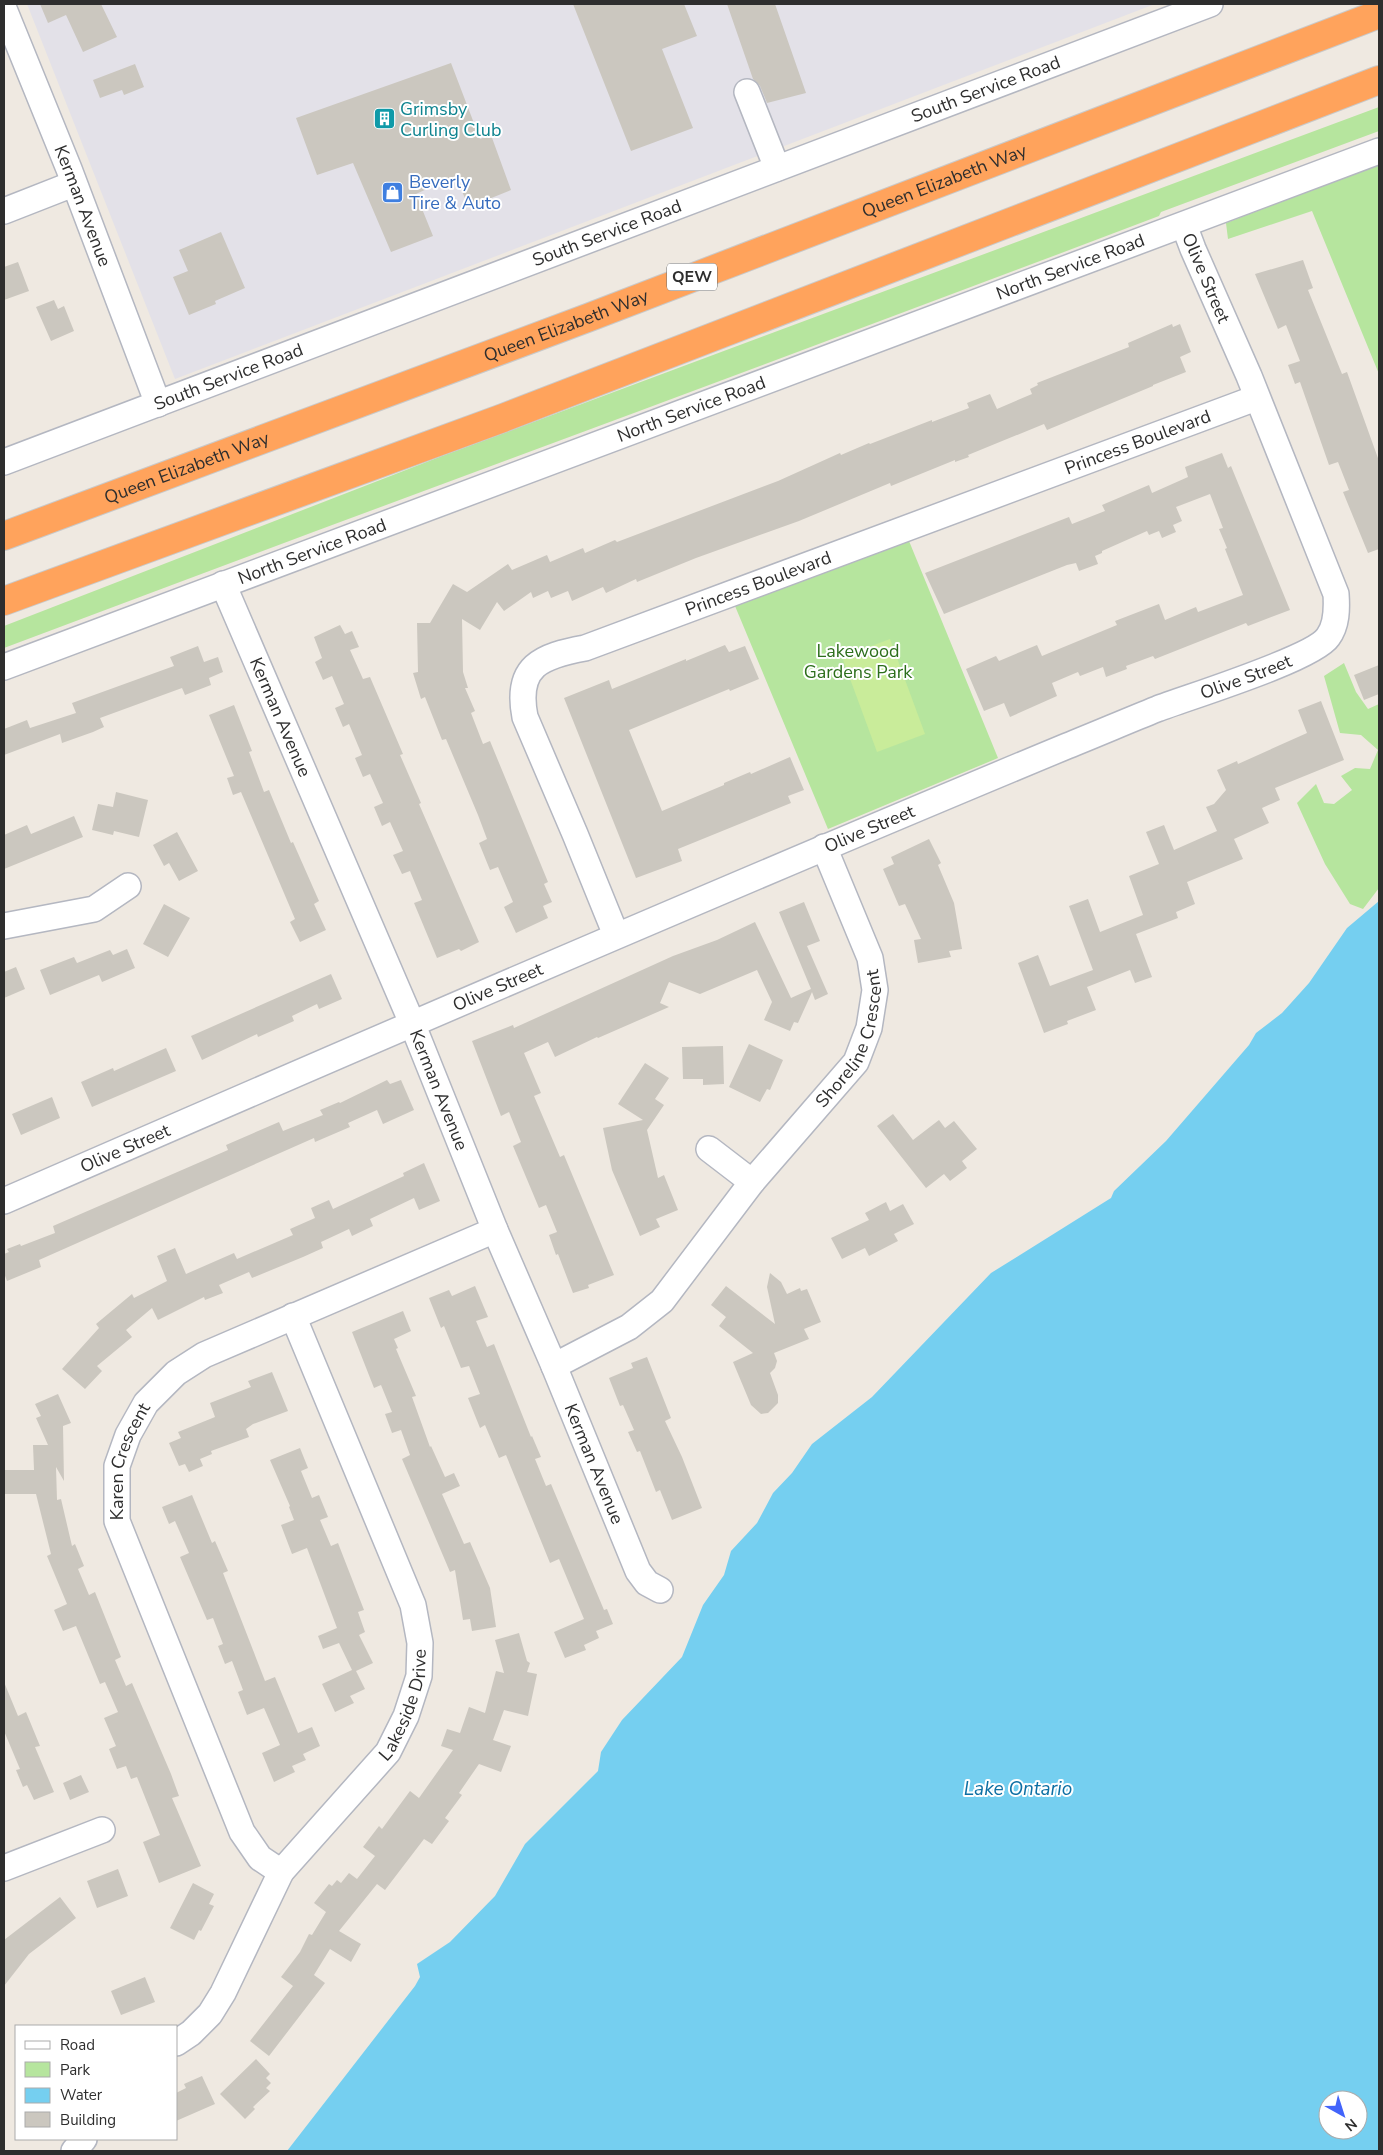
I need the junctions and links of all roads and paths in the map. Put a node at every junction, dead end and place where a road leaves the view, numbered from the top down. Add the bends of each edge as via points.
1 (1210, 4) edge
2 (4, 10) edge
3 (1379, 14) edge
4 (1379, 80) edge
5 (747, 92) dead end
6 (1379, 151) edge
7 (777, 168) junction
8 (73, 184) junction
9 (4, 211) edge
10 (1184, 225) junction
11 (1256, 398) junction
12 (158, 404) junction
13 (4, 462) edge
14 (4, 536) edge
15 (223, 584) junction
16 (4, 601) edge
17 (4, 667) edge
18 (824, 847) junction
19 (128, 886) dead end
20 (4, 926) edge
21 (616, 935) junction
22 (412, 1022) junction
23 (709, 1149) dead end
24 (752, 1182) junction
25 (4, 1201) edge
26 (494, 1230) junction
27 (293, 1316) junction
28 (554, 1366) junction
29 (660, 1590) dead end
30 (102, 1830) dead end
31 (4, 1868) edge
32 (281, 1872) junction
33 (178, 2043) edge
34 (83, 2140) edge
35 (74, 2151) edge

1 - 7 street, South Service Road
2 - 8 street, Kerman Avenue
3 - 14 highway, Queen Elizabeth Way / QEW via 600,313
4 - 16 highway via 503,418
5 - 7 street
6 - 10 street, North Service Road
7 - 12 street, South Service Road
8 - 9 street
8 - 12 street, Kerman Avenue
10 - 11 street, Olive Street
10 - 15 street, North Service Road
11 - 18 street, Olive Street via 1336,594 1337,613 1329,636 1318,647 1280,664 1154,710
11 - 21 street, Princess Boulevard via 585,648 557,653 532,668 521,698 525,717
12 - 13 street, South Service Road
15 - 17 street, North Service Road
15 - 22 street, Kerman Avenue
18 - 21 street, Olive Street
18 - 24 street, Shoreline Crescent via 870,958 875,990 869,1028 856,1062
19 - 20 street via 94,909
21 - 22 street, Olive Street
22 - 25 street, Olive Street
22 - 26 street, Kerman Avenue
23 - 24 street
24 - 28 street, Shoreline Crescent via 662,1301 629,1326
26 - 27 street, Karen Crescent
26 - 28 street, Kerman Avenue
27 - 32 street, Lakeside Drive via 413,1606 420,1643 419,1676 406,1716 388,1752
27 - 32 street, Karen Crescent via 204,1355 176,1373 146,1403 128,1434 117,1466 117,1521 242,1832 260,1858
28 - 29 street, Kerman Avenue via 638,1571 647,1583
30 - 31 street
32 - 33 street, Lakeside Drive via 210,2014
34 - 35 street

